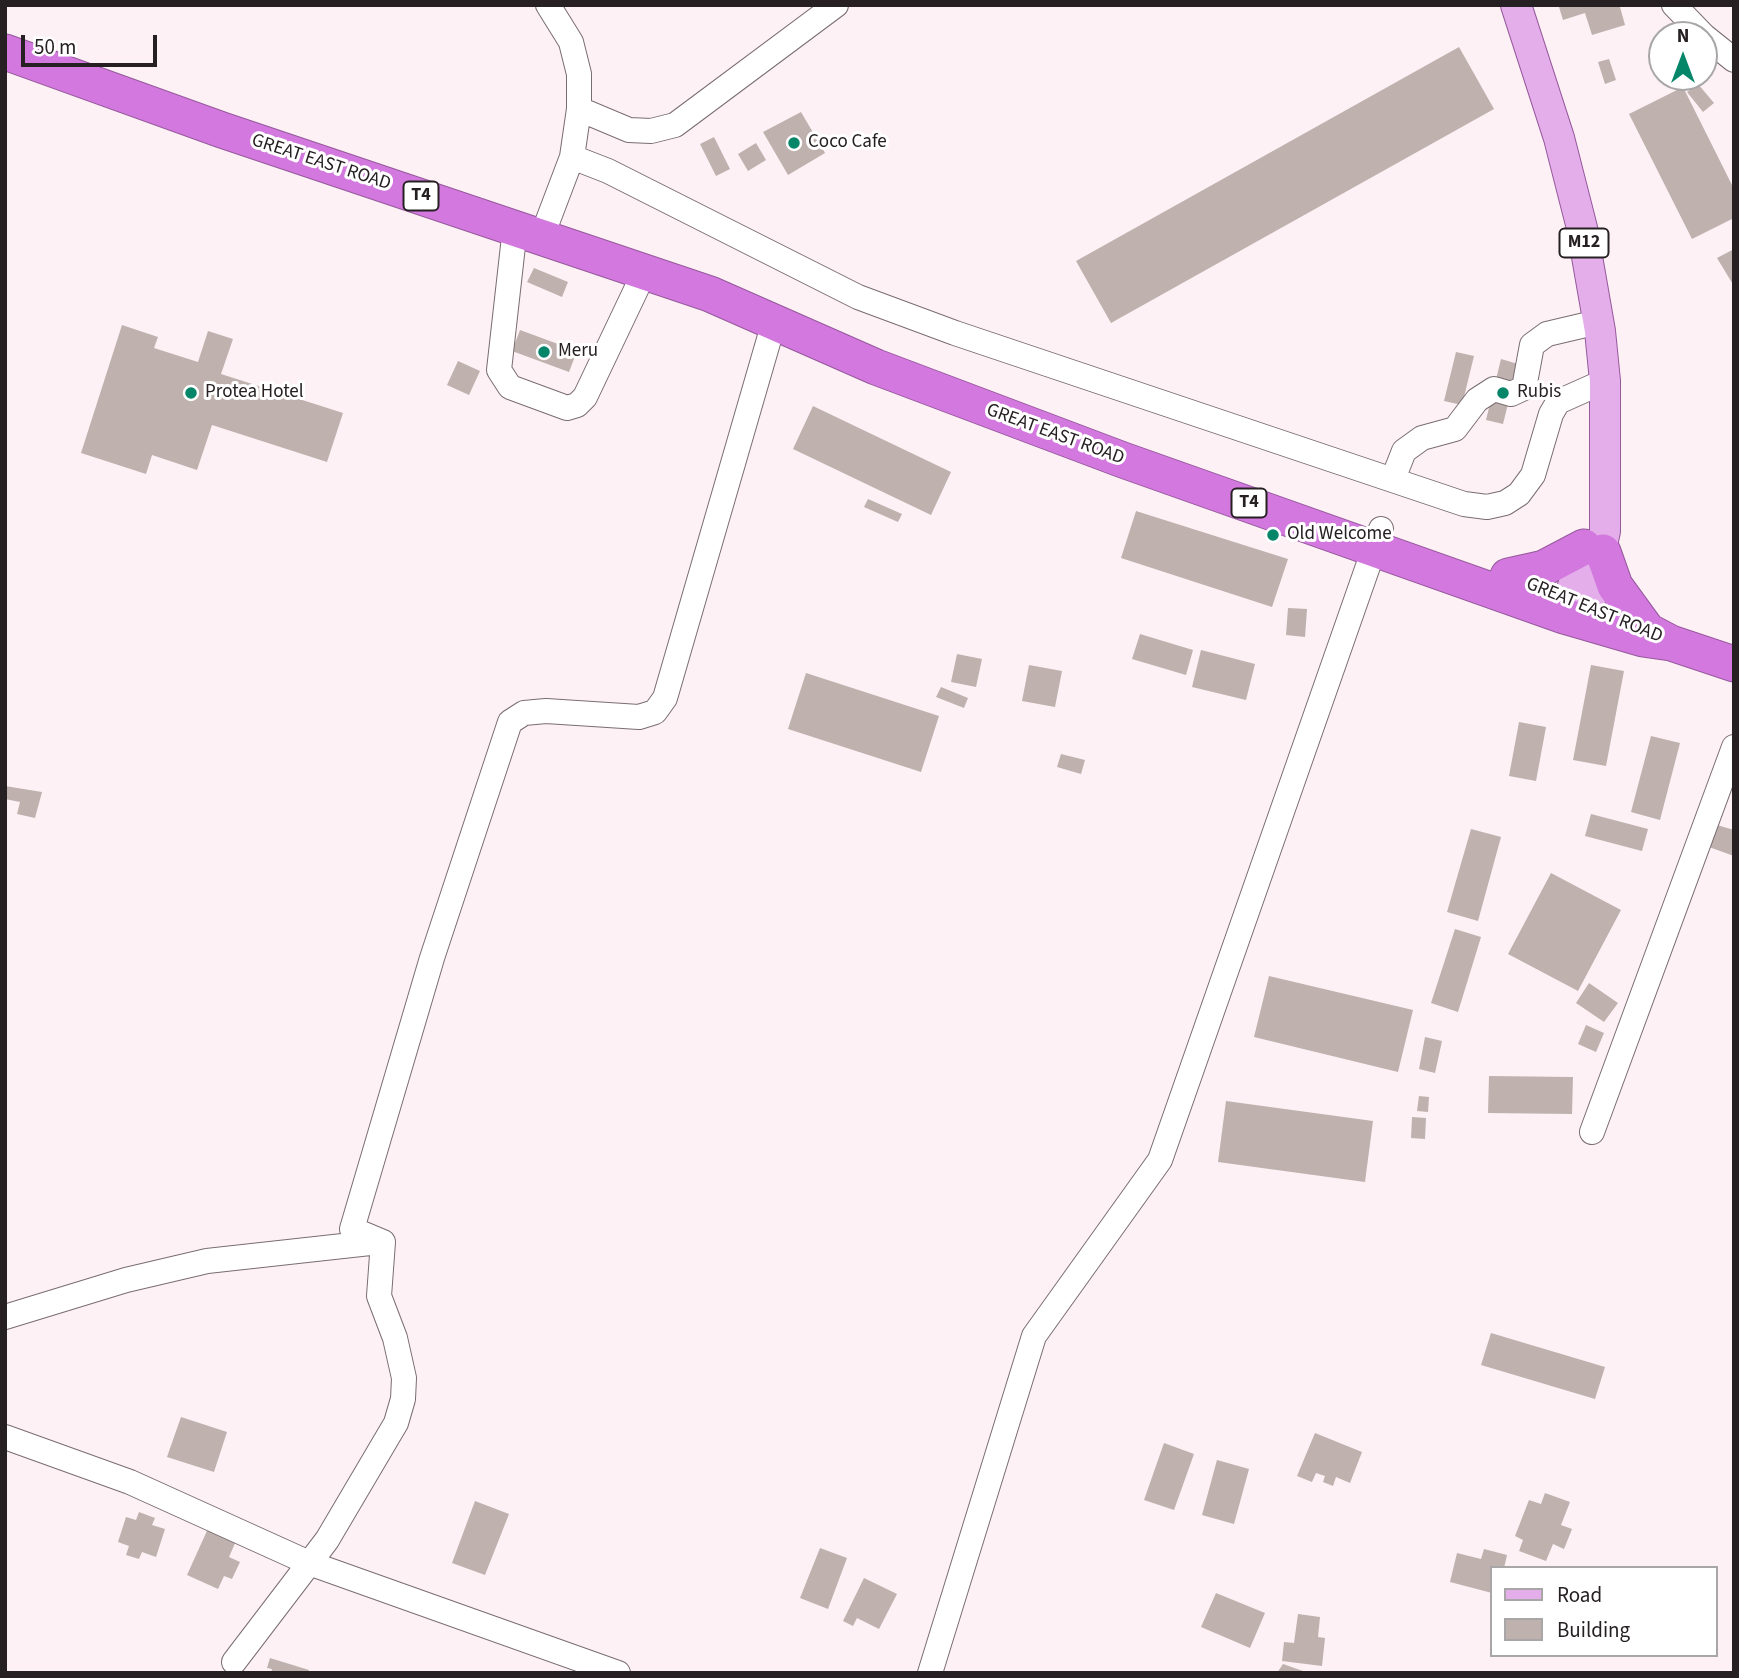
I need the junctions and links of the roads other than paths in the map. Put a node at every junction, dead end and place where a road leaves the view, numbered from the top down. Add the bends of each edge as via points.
1 (548, 5) edge
2 (836, 5) edge
3 (1516, 5) edge
4 (1674, 5) edge
5 (1689, 21) edge
6 (1718, 48) edge
7 (5, 52) edge
8 (1734, 60) edge
9 (579, 109) junction
10 (572, 157) junction
11 (529, 232) junction
12 (644, 273) junction
13 (774, 322) junction
14 (1598, 322) junction
15 (1605, 381) junction
16 (1392, 480) junction
17 (1378, 538) junction
18 (1594, 549) junction
19 (1508, 576) junction
20 (1577, 611) junction
21 (1659, 636) junction
22 (1734, 664) edge
23 (1734, 747) edge
24 (1592, 1132) dead end
25 (383, 1242) junction
26 (5, 1317) edge
27 (5, 1437) edge
28 (309, 1563) junction
29 (234, 1662) dead end
30 (618, 1673) edge
31 (930, 1673) edge

1 - 9 street via 571,42 579,74
2 - 9 street via 675,125 629,130
3 - 14 main road, M12 via 1559,138 1582,228
4 - 5 street
6 - 8 street
7 - 11 highway, GREAT EAST ROAD / T4
9 - 10 street
10 - 11 street
10 - 16 street via 858,297
11 - 12 highway, GREAT EAST ROAD / T4
11 - 12 street via 499,370 510,387 567,408 584,397
12 - 13 highway, GREAT EAST ROAD / T4 via 710,294
13 - 17 highway, GREAT EAST ROAD / T4 via 876,367 1111,456
13 - 25 street via 666,698 656,712 639,717 546,711 524,713 510,722 432,958 352,1229
14 - 15 main road, M12
14 - 16 street via 1547,334 1532,345 1524,388 1511,394 1494,389 1477,400 1455,429 1422,438 1404,451
15 - 16 street via 1558,402 1533,475 1519,494 1505,503 1464,505
15 - 18 main road, M12 via 1604,489
17 - 19 highway, GREAT EAST ROAD / T4
17 - 20 highway, GREAT EAST ROAD / T4
17 - 31 street via 1160,1160 1034,1336
18 - 19 highway
18 - 20 main road, M12
18 - 21 highway via 1615,586
19 - 20 highway, GREAT EAST ROAD / T4
20 - 21 highway, GREAT EAST ROAD / T4 via 1643,639
21 - 22 highway, T4
23 - 24 street
25 - 26 street via 207,1261 125,1280
25 - 28 street via 379,1296 395,1338 404,1378 403,1399 396,1423
27 - 28 street via 130,1482
28 - 29 street
28 - 30 street

